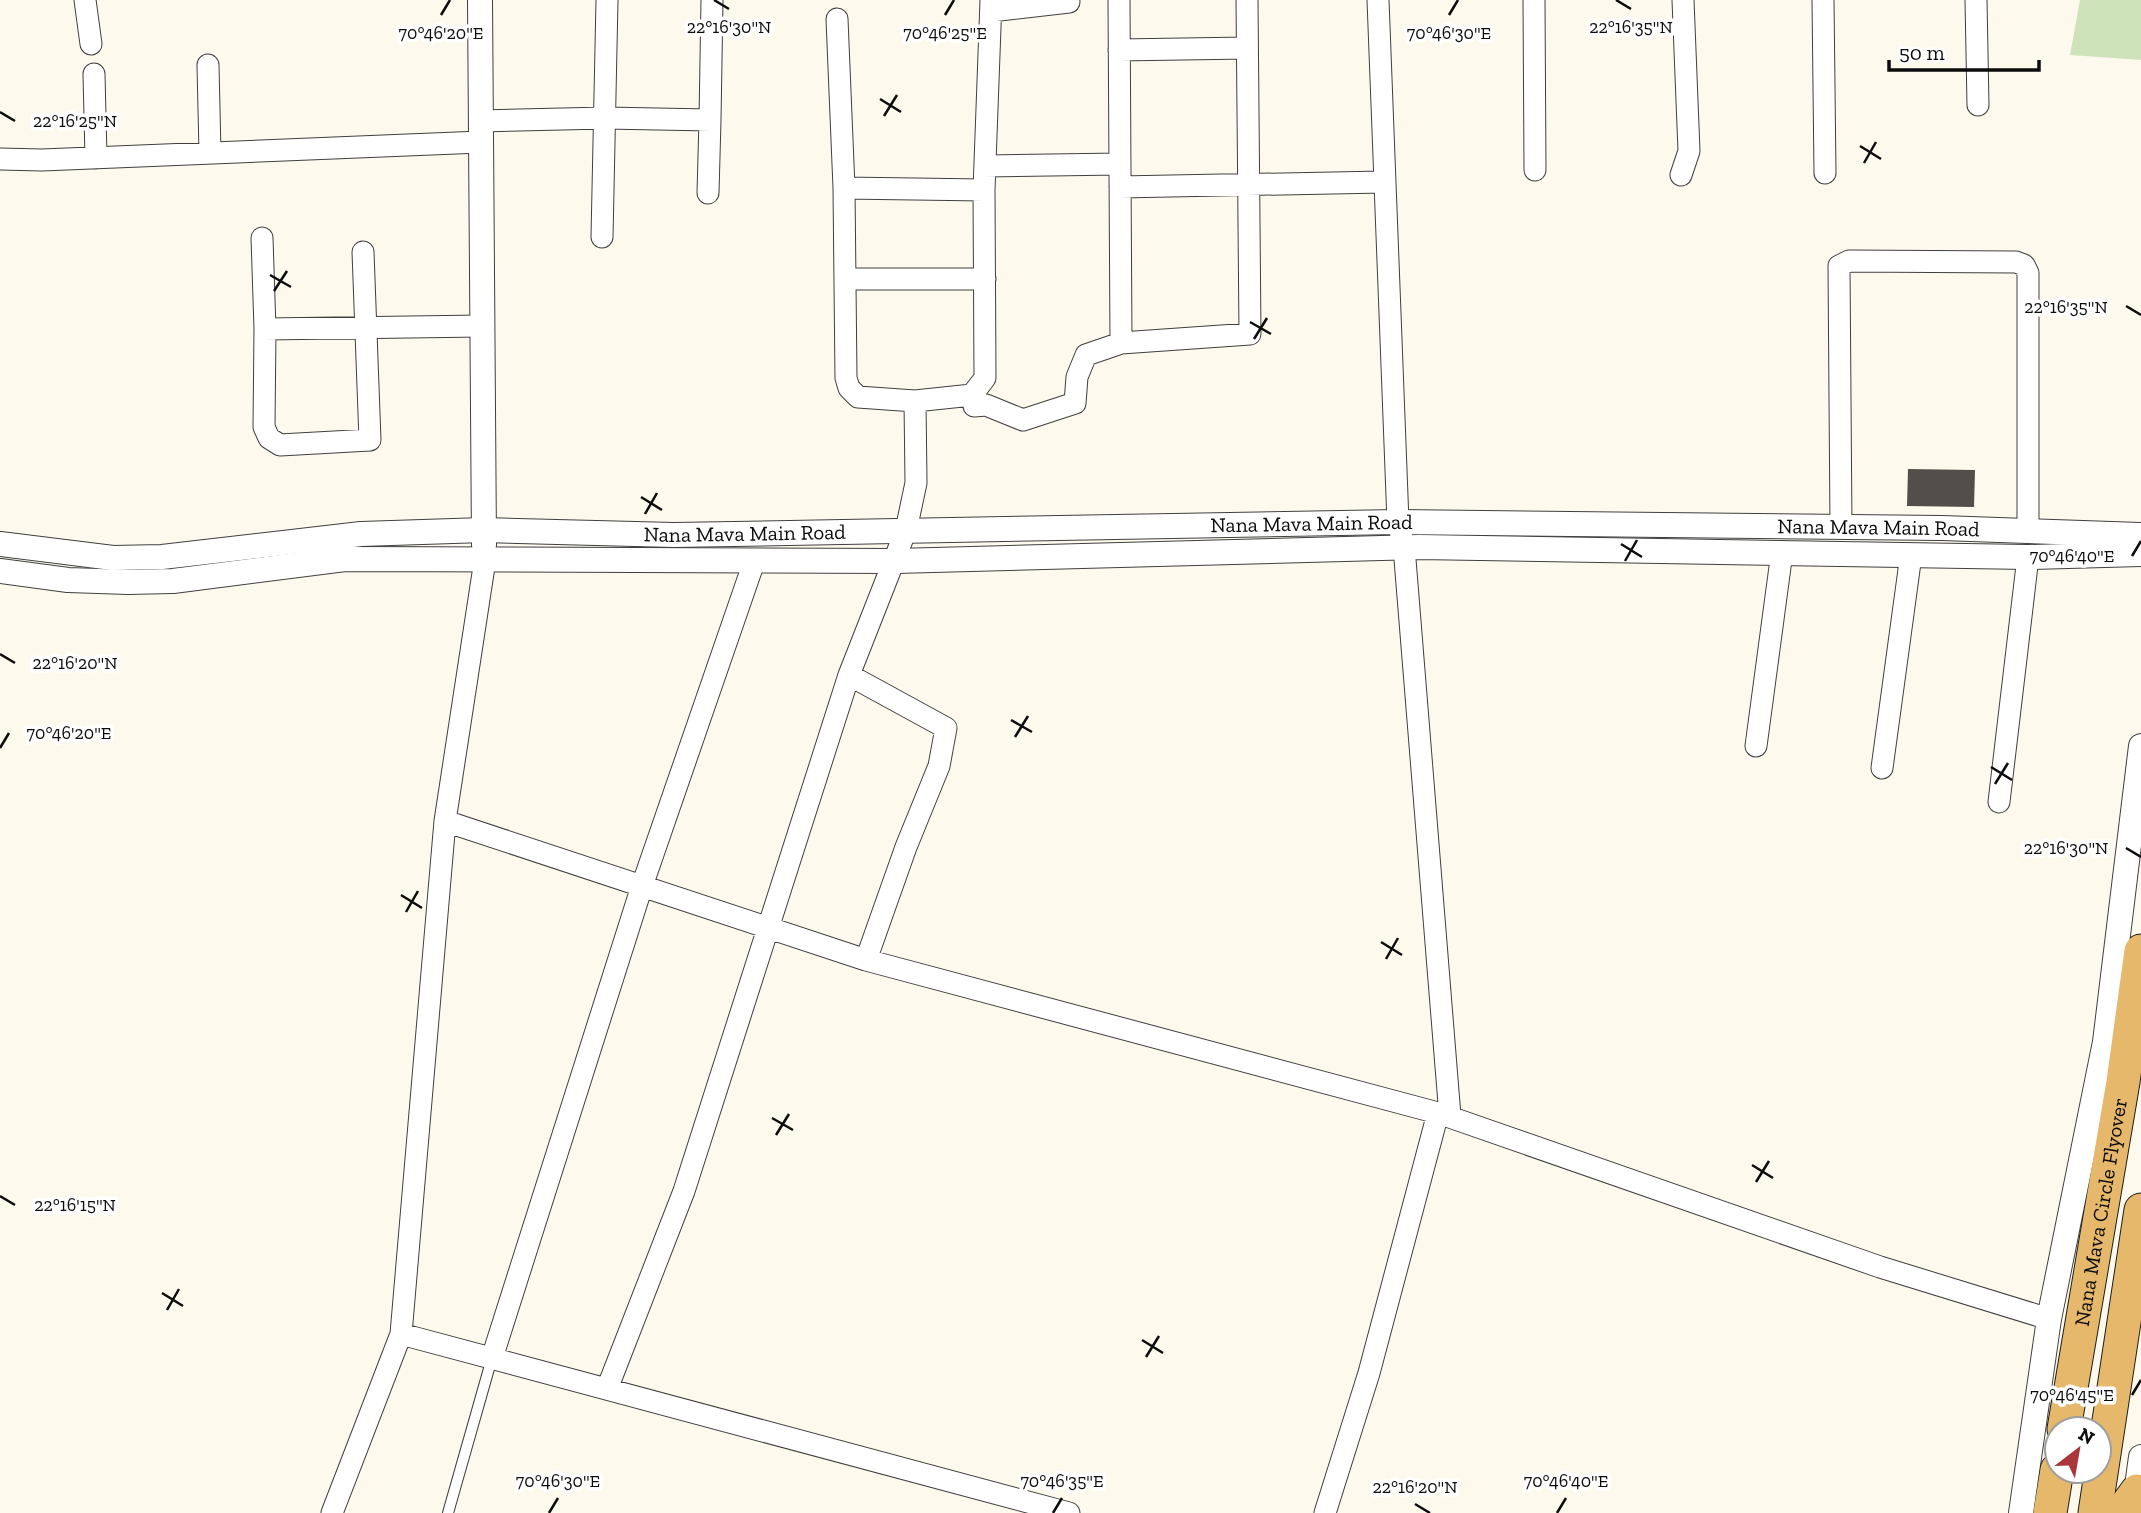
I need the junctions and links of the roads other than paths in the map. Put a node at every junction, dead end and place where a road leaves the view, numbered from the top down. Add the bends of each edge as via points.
1 (85, 0) edge
2 (480, 0) edge
3 (607, 0) edge
4 (712, 0) edge
5 (1119, 0) edge
6 (1247, 0) edge
7 (1378, 0) edge
8 (1534, 0) edge
9 (1683, 0) edge
10 (1823, 0) edge
11 (1976, 0) edge
12 (1069, 2) dead end
13 (991, 5) edge
14 (837, 19) dead end
15 (91, 44) dead end
16 (1247, 48) junction
17 (1119, 50) junction
18 (208, 65) dead end
19 (94, 74) dead end
20 (1978, 105) dead end
21 (605, 118) junction
22 (710, 121) junction
23 (481, 132) junction
24 (210, 153) junction
25 (96, 158) junction
26 (0, 159) edge
27 (1120, 164) junction
28 (985, 166) junction
29 (1535, 170) dead end
30 (1825, 173) dead end
31 (1681, 175) dead end
32 (1383, 182) junction
33 (1248, 184) junction
34 (1120, 187) junction
35 (844, 188) junction
36 (985, 190) junction
37 (708, 193) dead end
38 (602, 237) dead end
39 (262, 238) dead end
40 (363, 251) dead end
41 (846, 279) junction
42 (985, 279) junction
43 (482, 326) junction
44 (367, 328) junction
45 (265, 329) junction
46 (1121, 343) junction
47 (915, 401) junction
48 (974, 406) dead end
49 (1398, 522) junction
50 (1841, 527) junction
51 (484, 530) junction
52 (906, 530) junction
53 (2028, 531) junction
54 (2141, 535) edge
55 (0, 544) edge
56 (1404, 547) junction
57 (1782, 552) junction
58 (2141, 554) edge
59 (1911, 555) junction
60 (2028, 557) junction
61 (485, 559) junction
62 (896, 561) junction
63 (754, 562) junction
64 (0, 571) edge
65 (849, 675) junction
66 (2141, 746) edge
67 (1756, 747) dead end
68 (1882, 768) dead end
69 (1999, 802) dead end
70 (445, 821) junction
71 (642, 886) junction
72 (767, 927) junction
73 (2141, 951) edge
74 (866, 960) junction
75 (1444, 1114) junction
76 (2141, 1210) edge
77 (2049, 1319) junction
78 (401, 1334) junction
79 (492, 1358) junction
80 (607, 1389) junction
81 (2066, 1415) edge
82 (2141, 1457) edge
83 (2055, 1485) edge
84 (2130, 1506) edge
85 (332, 1513) edge
86 (448, 1513) edge
87 (1069, 1513) edge
88 (1325, 1513) edge
89 (2021, 1513) edge
90 (2050, 1513) edge
91 (2095, 1513) edge

1 - 15 street
2 - 23 street
3 - 21 street
4 - 22 street
5 - 17 street
6 - 16 street
7 - 32 street
8 - 29 street
9 - 31 street via 1689,151
10 - 30 street
11 - 20 street
12 - 13 street
13 - 28 street
14 - 35 street
16 - 17 street
16 - 33 street
17 - 27 street
18 - 24 street
19 - 25 street
21 - 22 street
21 - 23 street
21 - 38 street
22 - 37 street
23 - 24 street
23 - 43 street
24 - 25 street
25 - 26 street
27 - 28 street
27 - 34 street
28 - 36 street
32 - 33 street
32 - 49 street
33 - 34 street
33 - 46 street via 1251,334
34 - 46 street
35 - 36 street
35 - 41 street
36 - 42 street
39 - 45 street
40 - 44 street
41 - 42 street
41 - 47 street via 849,388 858,397
42 - 47 street via 987,358 980,388 972,395
43 - 44 street
43 - 51 street
44 - 45 street
44 - 45 street via 370,440 280,445 269,438 264,427
46 - 48 street via 1086,355 1077,377 1075,403 1023,420 986,405
47 - 52 street via 916,483
49 - 50 street, Nana Mava Main Road
49 - 52 street, Nana Mava Main Road
49 - 56 street
50 - 53 street, Nana Mava Main Road
50 - 53 street via 1839,266 1849,261 2016,262 2028,273
51 - 52 street, Nana Mava Main Road via 674,535
51 - 55 street, Nana Mava Main Road via 303,539 162,558 113,558
51 - 61 street
52 - 62 street
53 - 54 street, Nana Mava Main Road
56 - 57 street, Nana Mava Main Road
56 - 62 street, Nana Mava Main Road
56 - 75 street
57 - 59 street, Nana Mava Main Road
57 - 67 street
58 - 60 street, Nana Mava Main Road
59 - 60 street, Nana Mava Main Road
59 - 68 street
60 - 69 street
61 - 63 street, Nana Mava Main Road
61 - 64 street, Nana Mava Main Road via 312,561 128,583
61 - 70 street
62 - 63 street, Nana Mava Main Road
62 - 65 street
63 - 71 street
65 - 72 street
65 - 74 street via 946,728 939,766
66 - 77 street via 2105,1042
70 - 71 street
70 - 78 street
71 - 72 street
71 - 79 street
72 - 74 street
72 - 80 street via 684,1191
73 - 81 highway, Nana Mava Circle Flyover
74 - 75 street
75 - 77 street via 1880,1267
75 - 88 street
76 - 91 highway, Nana Mava Circle Flyover
77 - 89 street
78 - 79 street
78 - 85 street
79 - 80 street
79 - 86 lane
80 - 87 street
82 - 84 street
83 - 90 highway

